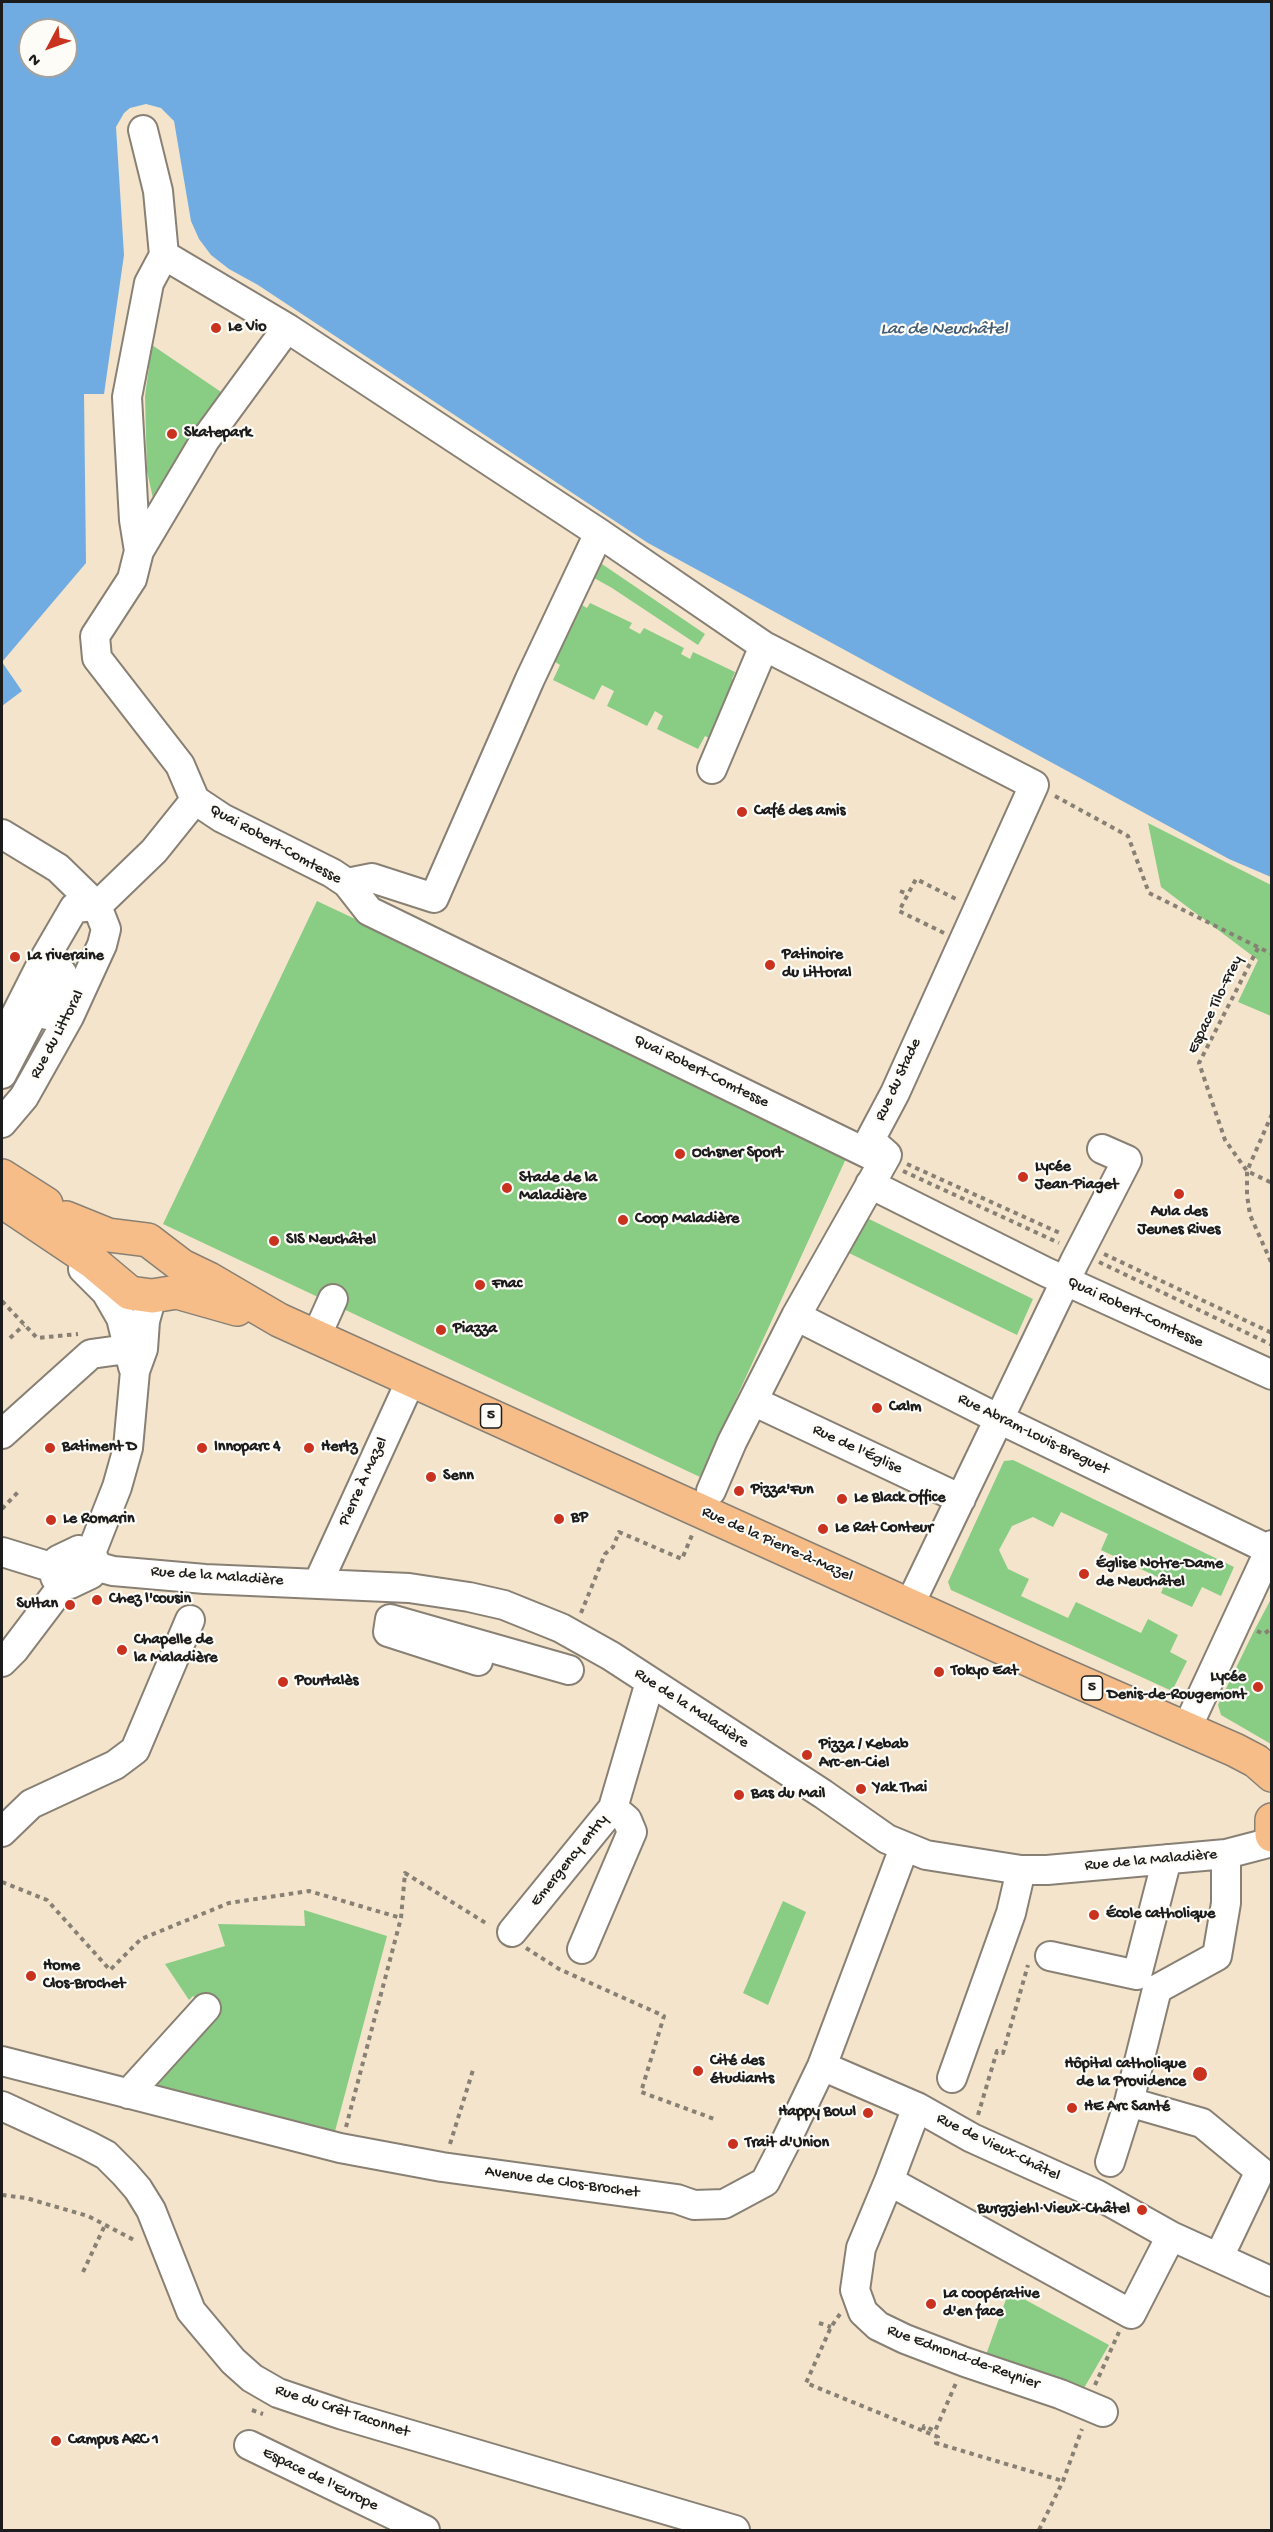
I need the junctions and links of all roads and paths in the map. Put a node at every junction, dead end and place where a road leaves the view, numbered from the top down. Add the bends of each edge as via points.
1 (143, 130) dead end
2 (164, 255) junction
3 (287, 327) junction
4 (599, 533) junction
5 (139, 551) junction
6 (764, 646) junction
7 (712, 768) dead end
8 (1034, 785) junction
9 (195, 800) junction
10 (2, 834) edge
11 (346, 883) junction
12 (900, 891) dead end
13 (908, 894) junction
14 (97, 906) junction
15 (978, 909) junction
16 (962, 942) junction
17 (1258, 948) junction
18 (1272, 954) edge
19 (2, 1042) edge
20 (2, 1074) edge
21 (1272, 1114) edge
22 (2, 1122) edge
23 (1102, 1149) dead end
24 (1247, 1171) junction
25 (877, 1173) junction
26 (2, 1176) edge
27 (1272, 1183) edge
28 (2, 1201) edge
29 (2, 1213) edge
30 (26, 1229) junction
31 (70, 1233) junction
32 (1272, 1264) edge
33 (1065, 1281) junction
34 (152, 1296) junction
35 (333, 1299) dead end
36 (2, 1301) edge
37 (796, 1316) junction
38 (279, 1320) junction
39 (24, 1324) junction
40 (88, 1333) dead end
41 (316, 1337) junction
42 (10, 1338) dead end
43 (131, 1360) junction
44 (1272, 1375) edge
45 (411, 1380) junction
46 (753, 1401) junction
47 (999, 1419) junction
48 (2, 1434) edge
49 (19, 1491) dead end
50 (711, 1491) dead end
51 (961, 1499) junction
52 (2, 1509) edge
53 (694, 1531) dead end
54 (1271, 1548) edge
55 (2, 1552) edge
56 (93, 1559) junction
57 (59, 1576) junction
58 (318, 1583) junction
59 (909, 1606) junction
60 (190, 1620) dead end
61 (581, 1632) junction
62 (2, 1662) edge
63 (569, 1670) junction
64 (650, 1682) junction
65 (1185, 1730) junction
66 (1272, 1775) edge
67 (613, 1808) junction
68 (1272, 1820) edge
69 (2, 1832) edge
70 (1272, 1835) edge
71 (1272, 1842) edge
72 (904, 1848) junction
73 (1226, 1854) junction
74 (1167, 1859) junction
75 (1021, 1870) junction
76 (2, 1882) edge
77 (401, 1918) junction
78 (478, 1918) dead end
79 (512, 1932) dead end
80 (582, 1949) dead end
81 (1050, 1956) joint
82 (559, 1969) dead end
83 (206, 2008) dead end
84 (2, 2061) edge
85 (822, 2066) junction
86 (473, 2070) dead end
87 (952, 2078) dead end
88 (128, 2094) junction
89 (1129, 2102) junction
90 (2, 2106) edge
91 (917, 2108) junction
92 (717, 2120) dead end
93 (987, 2121) dead end
94 (340, 2148) junction
95 (1110, 2162) dead end
96 (442, 2167) junction
97 (890, 2181) junction
98 (2, 2195) edge
99 (105, 2225) junction
100 (1171, 2236) junction
101 (139, 2242) dead end
102 (1219, 2257) junction
103 (83, 2272) dead end
104 (1272, 2282) edge
105 (855, 2290) junction
106 (819, 2323) dead end
107 (831, 2327) junction
108 (1119, 2331) dead end
109 (965, 2362) junction
110 (1100, 2375) dead end
111 (1097, 2409) joint
112 (923, 2430) junction
113 (249, 2445) dead end
114 (1064, 2481) junction
115 (425, 2530) edge
116 (735, 2530) edge
117 (1039, 2530) edge

1 - 2 street via 158,191
2 - 3 street
2 - 5 street via 149,283 123,396
3 - 4 street
3 - 5 street, Quai Robert-Comtesse via 205,440
4 - 6 street
4 - 11 street via 434,898 372,878
5 - 9 street, Quai Robert-Comtesse via 132,579 96,636 97,658 180,765
6 - 7 street
6 - 8 street
8 - 15 street, Rue du Stade
8 - 17 path via 1128,836 1149,893
9 - 11 street, Quai Robert-Comtesse
9 - 14 street via 154,850
10 - 14 street via 58,868
11 - 25 street, Quai Robert-Comtesse via 369,911
12 - 13 path
13 - 15 path via 916,879
13 - 16 path via 899,911
14 - 19 street via 74,908
14 - 22 street, Rue du Littoral via 106,929 102,945 69,1017 24,1097
15 - 16 street, Rue du Stade
16 - 25 street, Rue du Stade via 870,1140 887,1155
17 - 18 path
17 - 24 path, Espace Tilo-Frey via 1199,1063 1225,1140
20 - 22 street via 52,978 62,973 64,984 8,1091
21 - 24 path
23 - 33 street via 1127,1160
24 - 27 path, Espace Tilo-Frey
24 - 32 path via 1250,1215
25 - 33 street, Quai Robert-Comtesse
25 - 37 street
26 - 31 main road, Rue de la Pierre-à-Mazel
28 - 31 main road, Rue de la Pierre-à-Mazel / 5
29 - 30 street
30 - 31 street
30 - 43 street via 86,1270 106,1292 121,1318
31 - 34 main road, Rue de la Pierre-à-Mazel / 5 via 122,1288
31 - 38 main road, Rue de la Pierre-à-Mazel / 5 via 148,1240 182,1266
33 - 44 street, Quai Robert-Comtesse
33 - 47 street
34 - 38 main road, Rue de la Pierre-à-Mazel / 5 via 177,1292
34 - 43 street via 143,1349
35 - 41 street
36 - 39 path
37 - 46 street
37 - 47 street, Rue Abram-Louis-Breguet
38 - 41 main road, Rue de la Pierre-à-Mazel / 5
39 - 40 path via 37,1338
39 - 42 path
41 - 45 main road, Rue de la Pierre-à-Mazel / 5
43 - 48 street via 91,1354
43 - 56 street via 128,1448
45 - 58 street, Pierre À Mazel
45 - 59 main road, Rue de la Pierre-à-Mazel / 5
46 - 50 street
46 - 51 street, Rue de l'Église
47 - 51 street
47 - 54 street, Rue Abram-Louis-Breguet
49 - 52 path
51 - 59 street
53 - 61 path via 682,1559 619,1532 605,1554
54 - 65 street
55 - 57 street
56 - 57 street via 91,1574 70,1584
56 - 58 street, Rue de la Maladière via 113,1570 205,1579
57 - 62 street via 28,1633
58 - 61 street, Rue de la Maladière via 409,1588 469,1597
59 - 65 main road, Rue de la Pierre-à-Mazel / 5
60 - 69 street via 135,1750 114,1765 31,1804
61 - 63 street
61 - 64 street, Rue de la Maladière
63 - 63 street via 561,1687 477,1666 388,1632 390,1619
64 - 67 street, Emergency entry
64 - 72 street, Rue de la Maladière
65 - 66 main road, Rue de la Pierre-à-Mazel / 5 via 1235,1750
67 - 79 street, Emergency entry
67 - 80 street via 627,1820 632,1832
68 - 70 main road
71 - 73 street, Rue de la Maladière
72 - 75 street, Rue de la Maladière
72 - 85 street, Avenue de Clos-Brochet
73 - 74 street, Rue de la Maladière
73 - 89 street via 1226,1903 1217,1956 1157,1989
74 - 75 street, Rue de la Maladière
74 - 81 street via 1137,1975
75 - 87 street via 1011,1913
76 - 77 path via 47,1900 110,1970 141,1939 228,1903 309,1891
77 - 78 path via 405,1873
77 - 94 path
81 - 93 path via 1032,1953 1003,2053 997,2051 977,2117
82 - 92 path via 664,2016 641,2092
83 - 88 street
84 - 88 street, Avenue de Clos-Brochet
85 - 91 street, Rue de Vieux-Châtel
85 - 96 street, Avenue de Clos-Brochet via 765,2182 724,2204 694,2205 678,2199
86 - 96 path
88 - 94 street, Avenue de Clos-Brochet
89 - 95 street
89 - 102 street via 1202,2123 1260,2171
90 - 116 street, Rue du Crêt Taconnet via 105,2155 138,2188 151,2210 191,2312 252,2378 278,2393 354,2418
91 - 97 street
91 - 100 street, Rue de Vieux-Châtel via 972,2138 1095,2194
94 - 96 street, Avenue de Clos-Brochet
97 - 100 street via 1131,2314
97 - 105 street via 861,2248
98 - 99 path via 88,2216
99 - 101 path
99 - 103 path
100 - 102 street, Rue de Vieux-Châtel
102 - 104 street, Rue de Vieux-Châtel
105 - 107 path
105 - 109 street, Rue Edmond-de-Reynier via 863,2312 878,2326
106 - 107 path
107 - 112 path via 806,2383
108 - 110 path
109 - 111 street, Rue Edmond-de-Reynier
109 - 112 path via 935,2431 924,2426
111 - 114 path
112 - 114 path via 938,2437 936,2444
113 - 115 street, Espace de l'Europe
114 - 117 path

